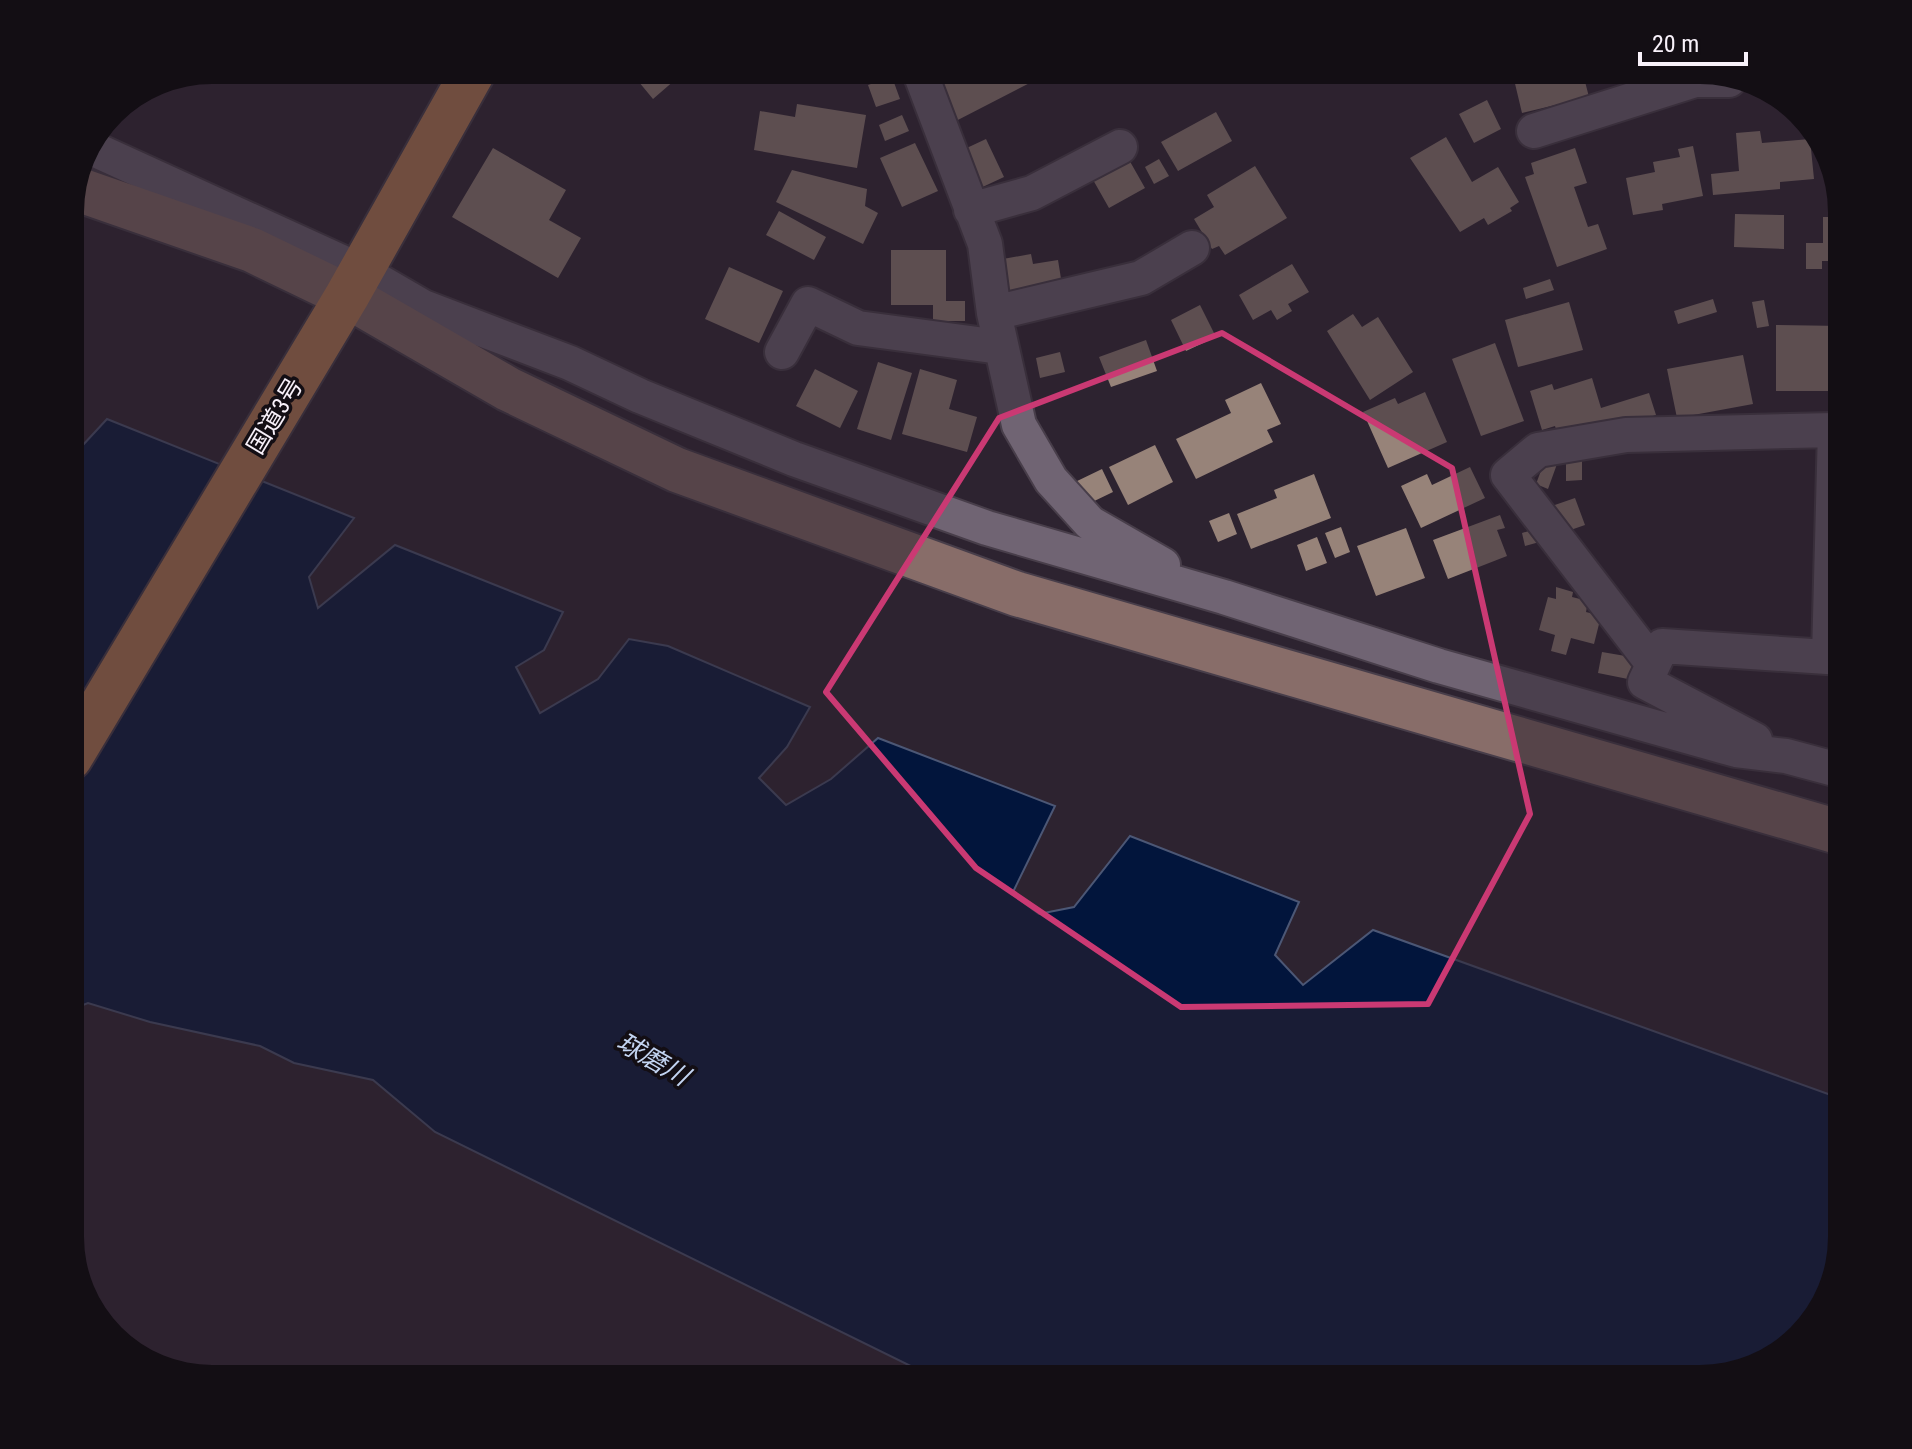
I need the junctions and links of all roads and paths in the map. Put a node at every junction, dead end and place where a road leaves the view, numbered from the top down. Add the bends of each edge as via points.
1 (466, 84) edge
2 (924, 84) edge
3 (1682, 84) edge
4 (1534, 131) dead end
5 (1120, 147) dead end
6 (98, 153) edge
7 (86, 192) edge
8 (971, 210) junction
9 (1192, 248) dead end
10 (345, 298) junction
11 (994, 313) junction
12 (1000, 347) junction
13 (782, 352) dead end
14 (1828, 430) edge
15 (1224, 597) junction
16 (1828, 657) edge
17 (1653, 664) junction
18 (1360, 694) junction
19 (84, 735) edge
20 (1786, 756) junction
21 (1828, 767) edge
22 (1828, 775) edge
23 (1828, 829) edge

1 - 10 highway, 国道3号
2 - 8 street
3 - 4 street
5 - 8 street via 1032,193
6 - 10 street
7 - 10 street via 252,250
8 - 11 street via 985,244
9 - 11 street via 1141,278
10 - 15 street via 423,307 794,459 987,528
10 - 18 street via 508,389 677,470 1017,594
10 - 19 highway, 国道3号
11 - 12 street
12 - 13 street via 858,328 808,304
12 - 15 street via 1019,425 1070,502 1090,523
14 - 17 street via 1626,435 1538,450 1508,475
15 - 18 street via 1359,667
15 - 20 street via 1439,666 1736,750
16 - 17 street via 1662,646
17 - 20 street via 1645,682
18 - 23 street
20 - 21 street
20 - 22 street

